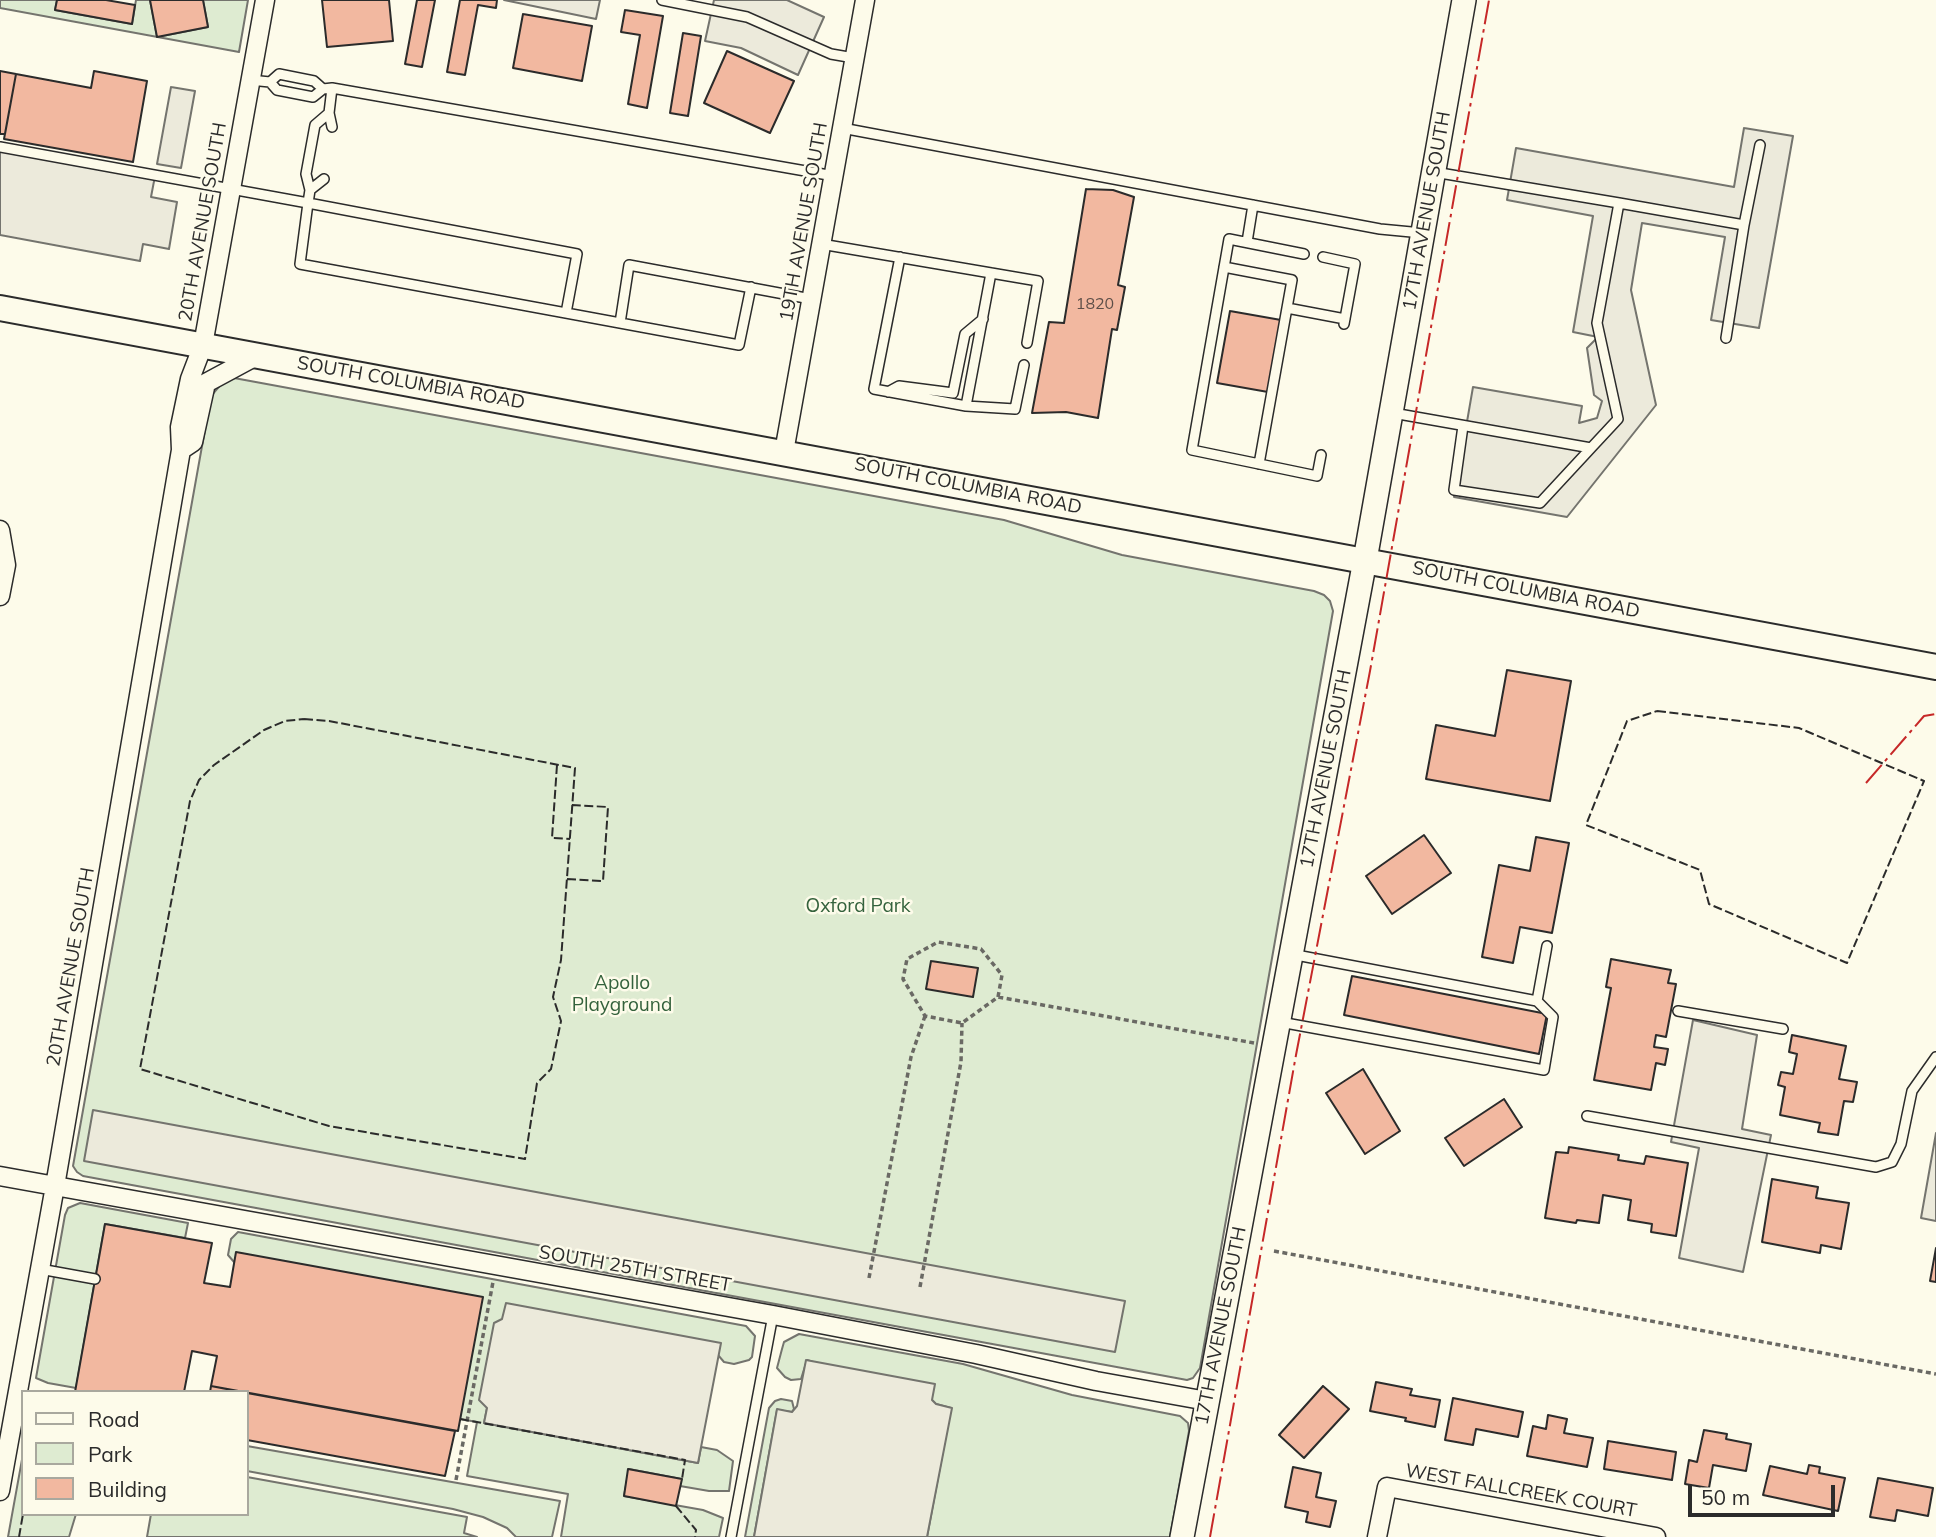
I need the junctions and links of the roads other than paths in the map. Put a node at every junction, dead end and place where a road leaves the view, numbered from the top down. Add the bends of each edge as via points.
1 (265, 0) edge
2 (662, 0) edge
3 (864, 0) edge
4 (1464, 0) edge
5 (854, 58) junction
6 (250, 80) junction
7 (270, 82) junction
8 (328, 89) junction
9 (329, 113) junction
10 (332, 127) dead end
11 (842, 128) junction
12 (1760, 145) dead end
13 (0, 147) edge
14 (1434, 172) junction
15 (834, 176) junction
16 (324, 179) dead end
17 (230, 190) junction
18 (310, 190) junction
19 (308, 203) junction
20 (1619, 203) junction
21 (1253, 205) junction
22 (1745, 225) junction
23 (1423, 233) junction
24 (1247, 242) junction
25 (821, 244) junction
26 (1304, 254) dead end
27 (900, 257) junction
28 (1322, 257) dead end
29 (1224, 268) junction
30 (990, 273) junction
31 (751, 287) junction
32 (811, 299) junction
33 (0, 308) edge
34 (1287, 308) junction
35 (566, 313) junction
36 (983, 319) junction
37 (620, 323) junction
38 (1726, 338) dead end
39 (1027, 343) dead end
40 (203, 345) junction
41 (258, 355) junction
42 (1024, 365) dead end
43 (888, 392) junction
44 (966, 406) junction
45 (1391, 413) junction
46 (1463, 426) junction
47 (1591, 448) junction
48 (181, 450) junction
49 (785, 452) junction
50 (1321, 455) dead end
51 (1259, 464) junction
52 (0, 530) edge
53 (1366, 560) junction
54 (0, 596) edge
55 (1936, 667) edge
56 (1547, 946) dead end
57 (1291, 954) junction
58 (1537, 1001) junction
59 (1678, 1011) dead end
60 (1278, 1022) junction
61 (1783, 1029) dead end
62 (1936, 1057) edge
63 (1587, 1116) dead end
64 (0, 1176) edge
65 (55, 1186) junction
66 (40, 1269) junction
67 (95, 1279) dead end
68 (773, 1315) junction
69 (1207, 1401) junction
70 (0, 1491) edge
71 (731, 1537) edge
72 (1182, 1537) edge
73 (1377, 1537) edge
74 (1656, 1537) edge

1 - 6 street, 20TH AVENUE SOUTH
2 - 5 lane via 747,17 831,54
3 - 5 street, 19TH AVENUE SOUTH
4 - 14 street, 17TH AVENUE SOUTH
5 - 11 street, 19TH AVENUE SOUTH
6 - 7 lane
6 - 17 street, 20TH AVENUE SOUTH
7 - 8 lane via 279,74 314,81
7 - 8 lane via 276,90 313,97
8 - 9 lane
8 - 15 lane
9 - 10 lane
9 - 18 lane via 315,125 306,174
11 - 15 street, 19TH AVENUE SOUTH
11 - 21 lane
12 - 22 lane
13 - 17 lane
14 - 20 lane
14 - 23 street, 17TH AVENUE SOUTH
15 - 25 street, 19TH AVENUE SOUTH
16 - 18 lane
17 - 19 lane
17 - 40 street, 20TH AVENUE SOUTH
18 - 19 lane
19 - 35 lane via 300,264
19 - 35 lane via 577,254
20 - 22 lane
20 - 47 lane via 1597,323 1618,419
21 - 23 lane
21 - 24 lane
22 - 38 lane
23 - 45 street, 17TH AVENUE SOUTH
24 - 26 lane
24 - 29 lane via 1229,239
25 - 27 lane
25 - 32 street, 19TH AVENUE SOUTH
27 - 30 lane
27 - 43 lane via 874,389
28 - 34 lane via 1355,264 1344,321
29 - 34 lane via 1292,280
29 - 51 lane via 1192,450
30 - 36 lane
30 - 39 lane via 1038,281
31 - 32 lane
31 - 37 lane via 739,345
31 - 37 lane via 629,265
32 - 49 street, 19TH AVENUE SOUTH
33 - 40 main road, SOUTH COLUMBIA ROAD
34 - 51 lane
35 - 37 lane
36 - 43 lane via 965,334 953,393 899,386
36 - 44 lane
40 - 41 main road, SOUTH COLUMBIA ROAD
40 - 48 street, 20TH AVENUE SOUTH via 190,379 180,427
41 - 48 street, 20TH AVENUE SOUTH via 206,383 193,442
41 - 49 main road, SOUTH COLUMBIA ROAD
42 - 44 lane via 1015,409
43 - 44 lane
45 - 46 lane
45 - 53 street, 17TH AVENUE SOUTH
46 - 47 lane
46 - 47 lane via 1454,490 1540,503
48 - 65 street, 20TH AVENUE SOUTH
49 - 53 main road, SOUTH COLUMBIA ROAD
50 - 51 lane via 1317,475
52 - 54 street via 6,565
53 - 55 main road, SOUTH COLUMBIA ROAD
53 - 57 street, 17TH AVENUE SOUTH
56 - 58 lane
57 - 58 lane
57 - 60 street, 17TH AVENUE SOUTH
58 - 60 lane via 1553,1017 1544,1070
59 - 61 lane
60 - 69 street, 17TH AVENUE SOUTH
62 - 63 lane via 1912,1091 1901,1144 1892,1162 1875,1167
64 - 65 street, SOUTH 25TH STREET
65 - 66 street, 20TH AVENUE SOUTH
65 - 68 street, SOUTH 25TH STREET
66 - 67 lane
66 - 70 street, 20TH AVENUE SOUTH
68 - 69 street, SOUTH 25TH STREET
68 - 71 lane
69 - 72 street, 17TH AVENUE SOUTH
73 - 74 street, WEST FALLCREEK COURT via 1387,1488

